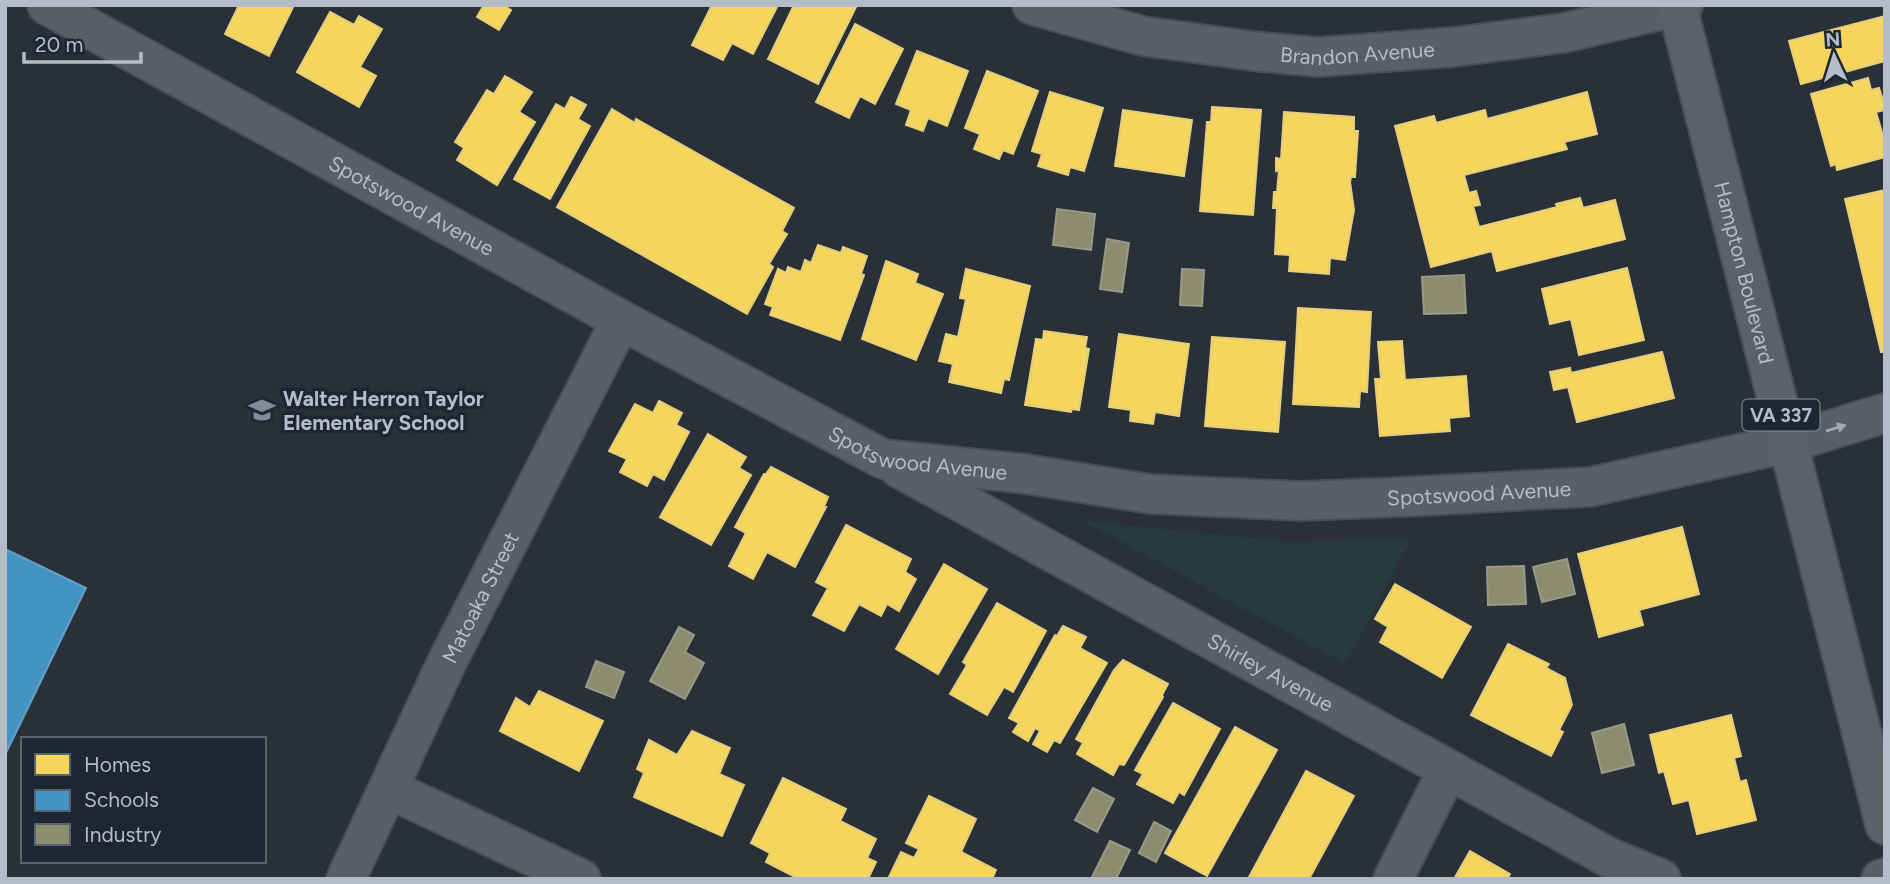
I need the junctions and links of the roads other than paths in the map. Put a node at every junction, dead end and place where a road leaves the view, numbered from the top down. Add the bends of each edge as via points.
1 (47, 5) edge
2 (1032, 5) edge
3 (1680, 6) edge
4 (621, 320) junction
5 (1885, 413) edge
6 (1788, 443) junction
7 (883, 459) junction
8 (1448, 770) junction
9 (389, 789) junction
10 (1885, 825) edge
11 (346, 879) edge
12 (581, 879) edge
13 (1393, 879) edge
14 (1661, 879) edge

1 - 4 street, Spotswood Avenue
2 - 3 street, Brandon Avenue via 1143,36 1318,57 1563,33
3 - 6 main road, Hampton Boulevard / VA 337
4 - 7 street, Spotswood Avenue
4 - 9 street, Matoaka Street via 447,662
6 -> 5 street, Spotswood Avenue
6 - 7 street, Spotswood Avenue via 1590,487 1300,501 1150,494 1026,474
6 - 10 main road, Hampton Boulevard / VA 337
7 - 8 street, Shirley Avenue
8 - 13 street
8 - 14 street, Shirley Avenue via 1608,857
9 - 11 street, Matoaka Street
9 - 12 street

